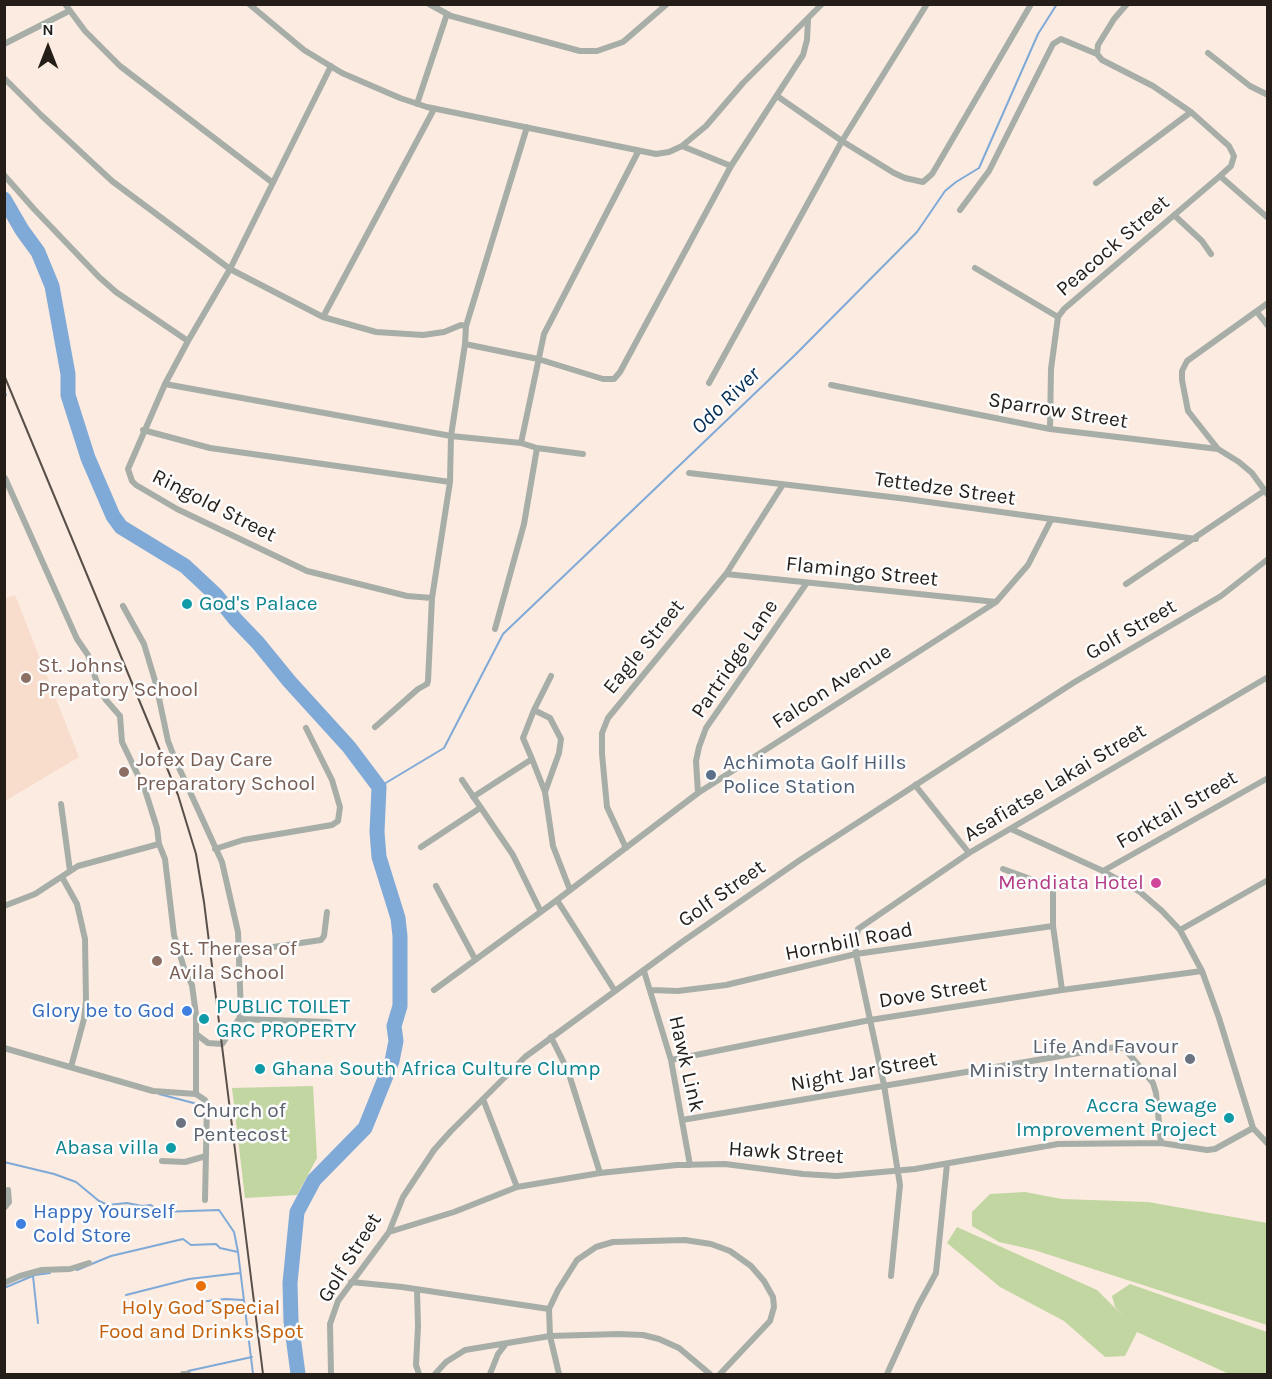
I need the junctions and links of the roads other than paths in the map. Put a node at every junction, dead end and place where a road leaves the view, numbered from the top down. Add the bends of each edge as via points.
1 (65, 4) edge
2 (249, 4) edge
3 (429, 4) edge
4 (667, 4) edge
5 (822, 4) edge
6 (927, 4) edge
7 (1127, 4) edge
8 (1030, 6) dead end
9 (69, 11) junction
10 (447, 14) junction
11 (808, 20) junction
12 (4, 44) edge
13 (1208, 53) dead end
14 (1097, 54) junction
15 (331, 66) junction
16 (4, 78) edge
17 (1268, 95) edge
18 (777, 96) junction
19 (417, 104) junction
20 (434, 109) junction
21 (1191, 112) junction
22 (527, 127) junction
23 (842, 141) junction
24 (681, 146) junction
25 (638, 152) junction
26 (731, 166) junction
27 (4, 175) edge
28 (1220, 176) junction
29 (273, 183) junction
30 (1096, 183) dead end
31 (960, 210) dead end
32 (1174, 215) junction
33 (1268, 218) edge
34 (1211, 254) dead end
35 (231, 268) junction
36 (975, 268) dead end
37 (1268, 303) edge
38 (1257, 312) junction
39 (323, 317) junction
40 (1058, 317) junction
41 (466, 326) junction
42 (1268, 326) edge
43 (188, 341) junction
44 (465, 344) junction
45 (537, 359) junction
46 (709, 383) dead end
47 (165, 384) junction
48 (831, 385) dead end
49 (1050, 429) junction
50 (144, 430) junction
51 (451, 436) junction
52 (521, 443) junction
53 (537, 448) junction
54 (1218, 449) junction
55 (583, 454) dead end
56 (689, 473) dead end
57 (5, 478) edge
58 (450, 482) junction
59 (782, 486) junction
60 (1267, 491) edge
61 (1051, 520) junction
62 (1196, 538) junction
63 (1268, 560) edge
64 (726, 574) junction
65 (806, 584) junction
66 (1126, 584) dead end
67 (432, 598) junction
68 (996, 602) junction
69 (123, 606) dead end
70 (495, 629) dead end
71 (551, 676) dead end
72 (1268, 677) edge
73 (534, 710) junction
74 (375, 727) dead end
75 (306, 728) dead end
76 (532, 759) junction
77 (1268, 778) edge
78 (462, 780) dead end
79 (915, 785) junction
80 (545, 792) junction
81 (698, 793) junction
82 (473, 797) junction
83 (61, 804) dead end
84 (480, 808) junction
85 (1011, 829) junction
86 (159, 843) junction
87 (422, 847) dead end
88 (626, 848) junction
89 (215, 849) junction
90 (969, 853) junction
91 (1003, 869) dead end
92 (70, 871) junction
93 (1103, 871) junction
94 (62, 877) junction
95 (1268, 880) edge
96 (436, 886) dead end
97 (570, 890) junction
98 (557, 900) junction
99 (4, 906) edge
100 (327, 912) dead end
101 (541, 912) junction
102 (1053, 926) junction
103 (1180, 930) junction
104 (239, 952) junction
105 (856, 954) junction
106 (475, 959) junction
107 (644, 971) junction
108 (1202, 971) junction
109 (434, 990) dead end
110 (651, 990) junction
111 (1062, 990) junction
112 (615, 991) junction
113 (239, 1019) junction
114 (870, 1020) junction
115 (329, 1022) dead end
116 (196, 1034) junction
117 (551, 1038) junction
118 (4, 1048) edge
119 (671, 1060) junction
120 (70, 1067) junction
121 (884, 1085) junction
122 (196, 1094) junction
123 (483, 1099) junction
124 (682, 1119) junction
125 (1253, 1128) junction
126 (1161, 1143) junction
127 (1268, 1144) edge
128 (206, 1156) junction
129 (162, 1161) dead end
130 (947, 1164) junction
131 (690, 1165) junction
132 (898, 1170) junction
133 (600, 1173) junction
134 (517, 1187) junction
135 (8, 1190) dead end
136 (205, 1200) dead end
137 (4, 1208) edge
138 (389, 1232) junction
139 (89, 1263) dead end
140 (891, 1276) dead end
141 (351, 1282) junction
142 (4, 1283) edge
143 (417, 1290) junction
144 (549, 1309) junction
145 (550, 1336) junction
146 (505, 1345) junction
147 (331, 1374) edge
148 (419, 1374) edge
149 (435, 1374) edge
150 (490, 1374) edge
151 (559, 1374) edge
152 (710, 1374) edge
153 (720, 1374) edge
154 (887, 1374) edge

1 - 9 street
2 - 15 street via 304,50
3 - 10 street
4 - 10 street via 622,42 597,51 580,51
5 - 11 street
6 - 23 street
7 - 14 street via 1098,45
8 - 23 street via 932,174 923,182 894,173
9 - 12 street
9 - 29 street via 120,66
10 - 19 street
11 - 18 street via 803,55
11 - 24 street via 706,126
13 - 17 street
14 - 21 street
14 - 31 street via 1067,40 1053,44 989,171
15 - 19 street
15 - 29 street, Ringold Street
16 - 35 street via 100,172
18 - 23 street
18 - 26 street
19 - 20 street
20 - 22 street
20 - 39 street
21 - 28 street, Peacock Street via 1229,146 1234,156 1231,166
21 - 30 street
22 - 25 street
22 - 41 street
23 - 46 street
24 - 25 street via 656,154
24 - 26 street
25 - 45 street via 544,334
26 - 45 street via 614,379
27 - 43 street via 99,277
28 - 32 street, Peacock Street
28 - 33 street
29 - 35 street, Ringold Street
32 - 34 street
32 - 40 street, Peacock Street
35 - 39 street
35 - 43 street, Ringold Street
36 - 40 street
37 - 38 street
38 - 42 street
38 - 54 street via 1187,361 1182,371 1188,411
39 - 41 street via 376,332 423,335
40 - 49 street, Peacock Street via 1051,369
41 - 44 street
43 - 47 street, Ringold Street
44 - 45 street
44 - 51 street
45 - 52 street
47 - 50 street, Ringold Street
47 - 51 street
48 - 49 street, Sparrow Street
49 - 54 street, Sparrow Street
50 - 58 street via 210,448
50 - 67 street, Ringold Street via 129,474 136,485 177,509 307,571 407,596
51 - 52 street
51 - 58 street
52 - 53 street
53 - 55 street
53 - 70 street via 524,524
54 - 60 street, Sparrow Street via 1252,473
56 - 59 street, Tettedze Street
57 - 86 street via 77,639 88,655 98,686 120,716 122,742 145,790
58 - 67 street
59 - 61 street, Tettedze Street
59 - 64 street, Eagle Street
60 - 62 street
61 - 62 street, Tettedze Street
61 - 68 street, Falcon Avenue via 1028,565
62 - 66 street
63 - 79 street, Golf Street via 1221,597 1073,683
64 - 65 street, Flamingo Street
64 - 88 street, Eagle Street via 608,718 602,733 607,807
65 - 68 street, Flamingo Street
65 - 81 street, Partridge Lane via 706,728 696,761
67 - 74 street via 427,684
68 - 81 street, Falcon Avenue
69 - 89 street via 144,644 168,741
71 - 73 street
72 - 85 street, Asafiatse Lakai Street
73 - 76 street via 523,738
73 - 80 street via 550,718 561,739
75 - 89 street via 332,780 340,807 338,821
76 - 80 street
76 - 82 street
77 - 93 street, Forktail Street
78 - 82 street
79 - 90 street
79 - 107 street, Golf Street via 790,867
80 - 97 street via 553,846
81 - 88 street, Falcon Avenue
82 - 84 street
83 - 92 street
84 - 87 street
84 - 101 street via 513,855
85 - 90 street, Asafiatse Lakai Street
85 - 93 street
86 - 92 street via 82,864
86 - 116 street via 165,859 174,935 192,985
88 - 97 street, Falcon Avenue
89 - 104 street via 226,878
90 - 105 street, Asafiatse Lakai Street via 864,924 856,934
91 - 102 street via 1051,887
92 - 94 street
93 - 103 street via 1140,892
94 - 99 street via 35,894
94 - 120 street via 77,904 85,939 84,1019
95 - 103 street
96 - 106 street
97 - 98 street, Falcon Avenue
98 - 101 street, Falcon Avenue
98 - 112 street
100 - 104 street via 321,940
101 - 106 street, Falcon Avenue
102 - 105 street, Hornbill Road
102 - 111 street
103 - 108 street
104 - 113 street
105 - 110 street, Hornbill Road via 726,985
105 - 114 street
106 - 109 street, Falcon Avenue
107 - 110 street, Hawk Link
107 - 112 street, Golf Street
108 - 111 street, Dove Street
108 - 125 street
110 - 119 street, Hawk Link
111 - 114 street, Dove Street
112 - 117 street, Golf Street
113 - 115 street
113 - 116 street via 222,1044 208,1043
114 - 119 street, Dove Street
114 - 121 street
116 - 122 street
117 - 123 street, Golf Street via 525,1057
117 - 133 street via 568,1071
118 - 120 street
119 - 124 street, Hawk Link
120 - 122 street via 153,1091
121 - 124 street, Night Jar Street
121 - 126 street, Night Jar Street via 1119,1047 1153,1083
121 - 132 street
122 - 128 street via 207,1104
123 - 134 street
123 - 138 street, Golf Street via 417,1174
124 - 131 street, Hawk Link
125 - 126 street, Hawk Street via 1215,1149
125 - 127 street
126 - 130 street, Hawk Street via 1058,1144
128 - 129 street via 185,1162
128 - 136 street
130 - 132 street, Hawk Street
130 - 154 street via 936,1273
131 - 132 street, Hawk Street via 725,1164 837,1176
131 - 133 street, Hawk Street
132 - 140 street
133 - 134 street, Hawk Street
134 - 138 street, Hawk Street
135 - 137 street via 9,1202
138 - 141 street, Golf Street
139 - 142 street via 70,1269 42,1270
141 - 143 street
141 - 147 street, Golf Street via 338,1301 330,1324
143 - 144 street
143 - 148 street
144 - 145 street
144 - 153 street via 577,1260 596,1246 685,1240 730,1251 764,1281 774,1307 770,1321
145 - 146 street
145 - 151 street
145 - 152 street via 643,1335 679,1348
146 - 149 street via 465,1350
146 - 150 street

